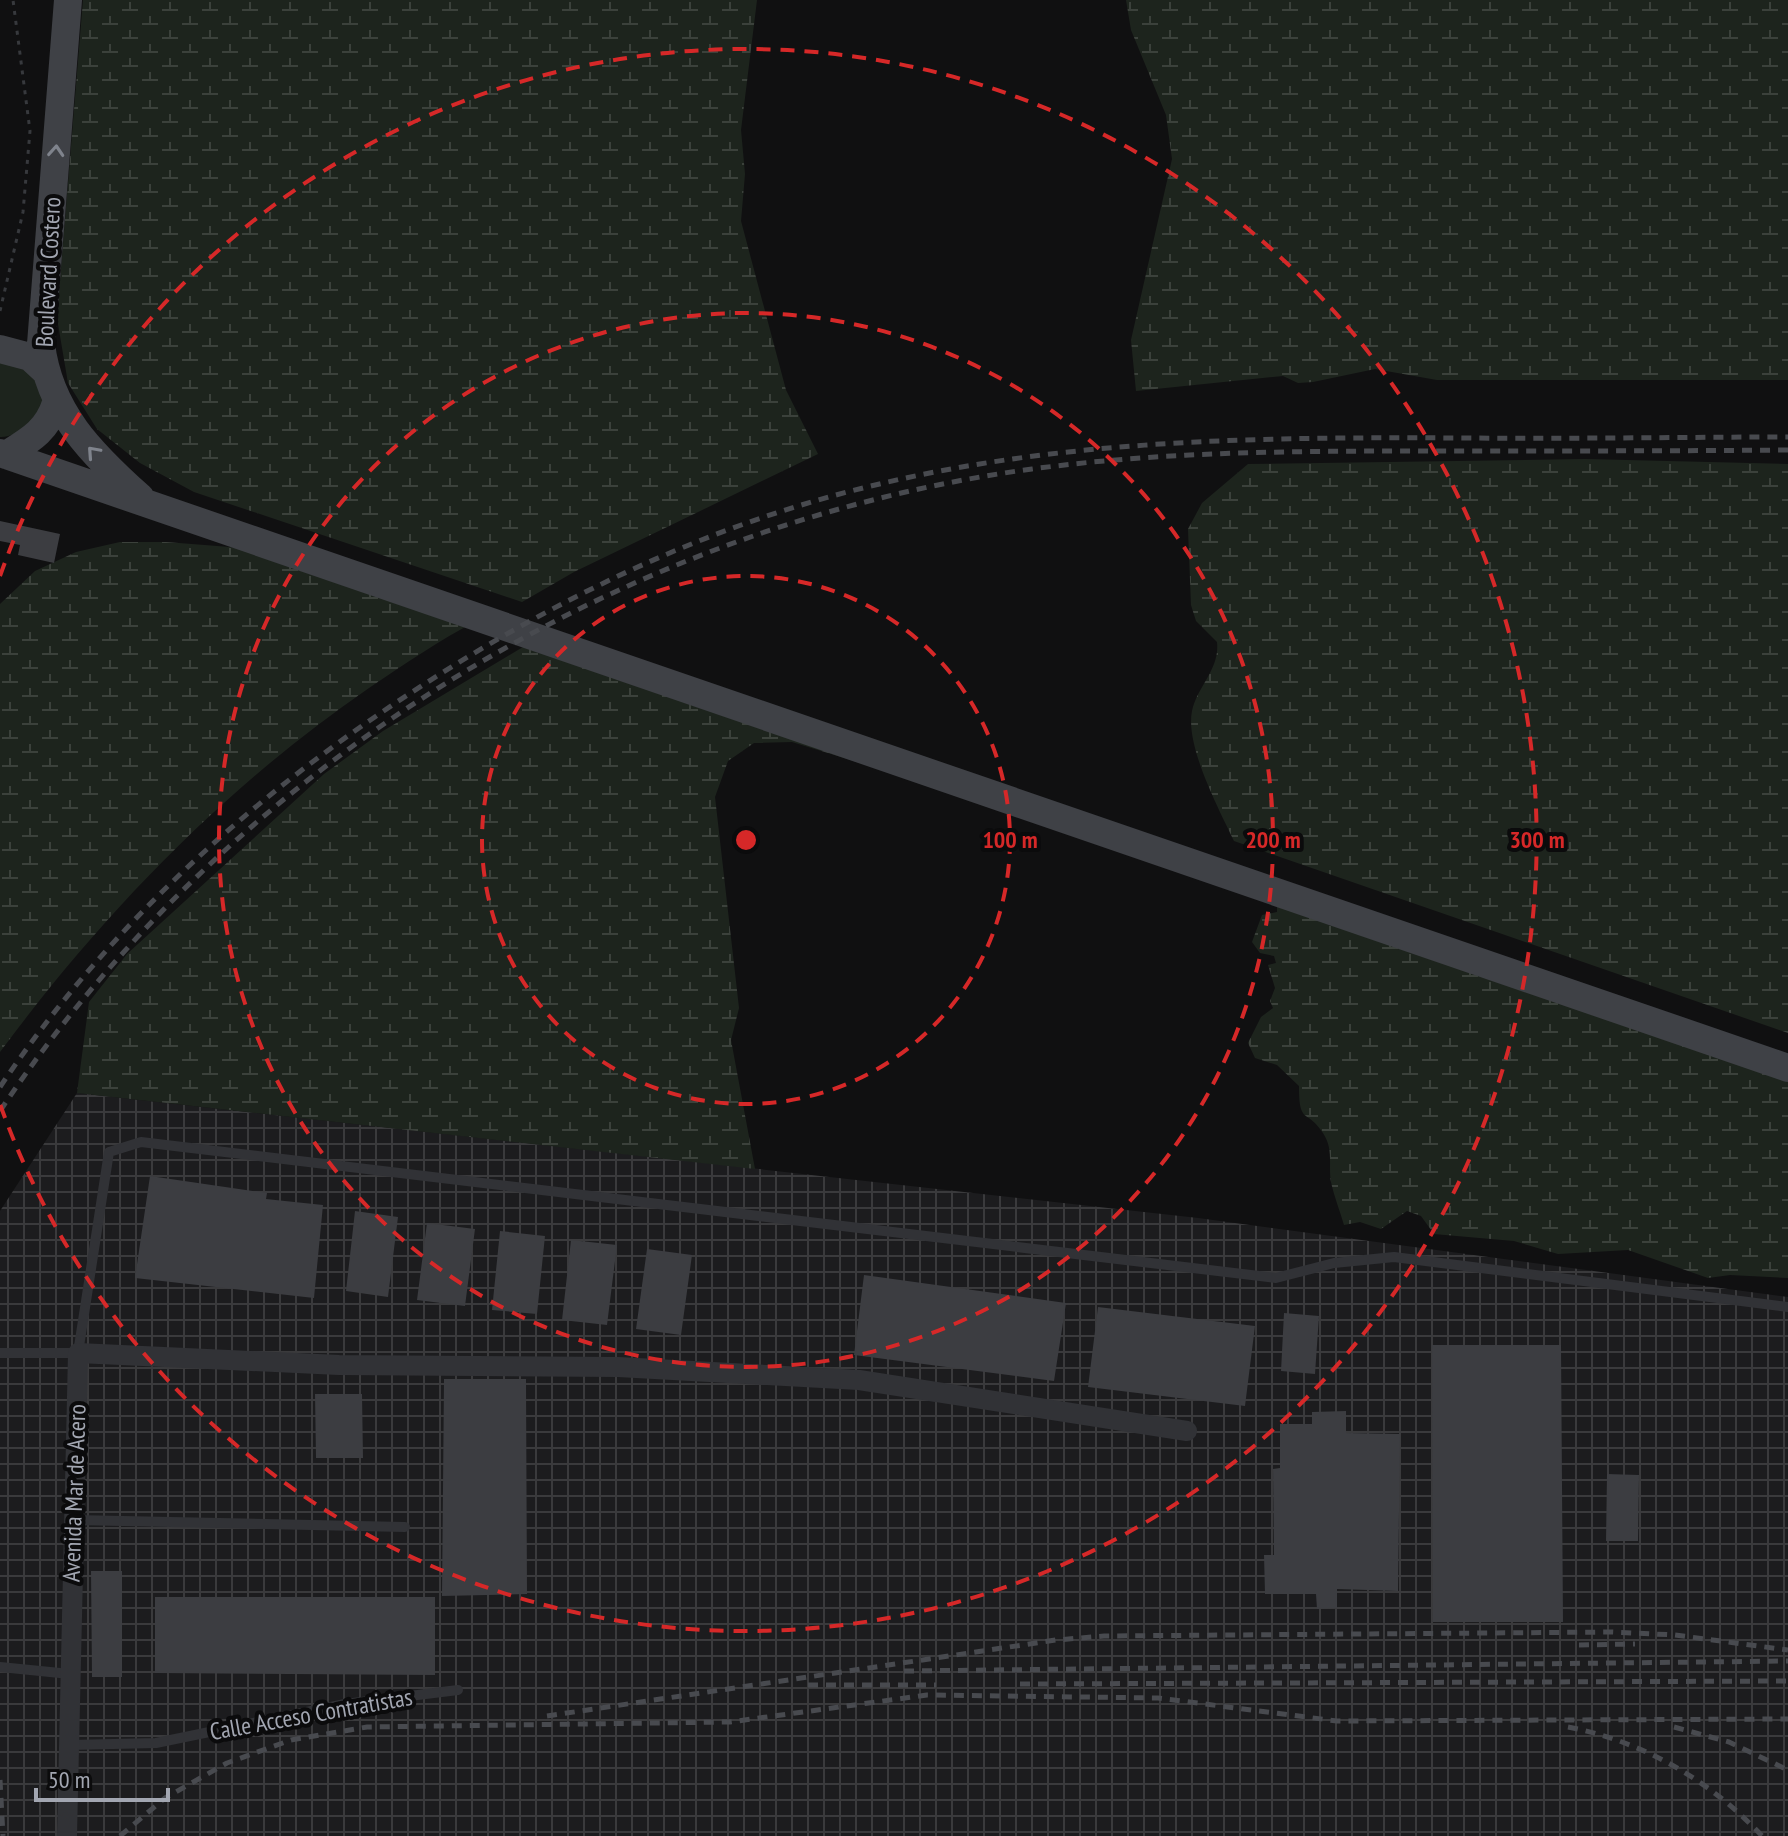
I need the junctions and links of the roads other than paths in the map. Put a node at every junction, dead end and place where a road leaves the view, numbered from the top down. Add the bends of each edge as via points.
1 (68, 0) edge
2 (0, 349) edge
3 (44, 370) junction
4 (56, 403) junction
5 (3, 454) edge
6 (149, 505) junction
7 (1788, 1068) edge
8 (1788, 1307) edge
9 (0, 1353) edge
10 (78, 1353) junction
11 (1187, 1431) dead end
12 (72, 1520) junction
13 (405, 1527) dead end
14 (0, 1667) edge
15 (70, 1674) junction
16 (458, 1690) dead end
17 (69, 1745) junction
18 (67, 1836) edge

3 -> 1 main road, Boulevard Costero via 41,344
2 - 3 main road via 30,357
3 - 4 main road, Boulevard Costero
4 - 5 main road via 39,434
6 -> 4 main road, Boulevard Costero via 91,453
5 - 6 main road
6 - 7 main road
8 - 10 lane, Avenida Mar de Acero via 1394,1257 1334,1263 1276,1278 141,1142 109,1152
9 - 10 lane
10 - 11 street via 339,1365 618,1367 859,1380
10 - 12 street, Avenida Mar de Acero
12 - 13 lane
12 - 15 street, Avenida Mar de Acero
14 - 15 lane
15 - 17 street, Avenida Mar de Acero
16 - 17 lane, Calle Acceso Contratistas via 345,1704 156,1743
17 - 18 street, Avenida Mar de Acero

